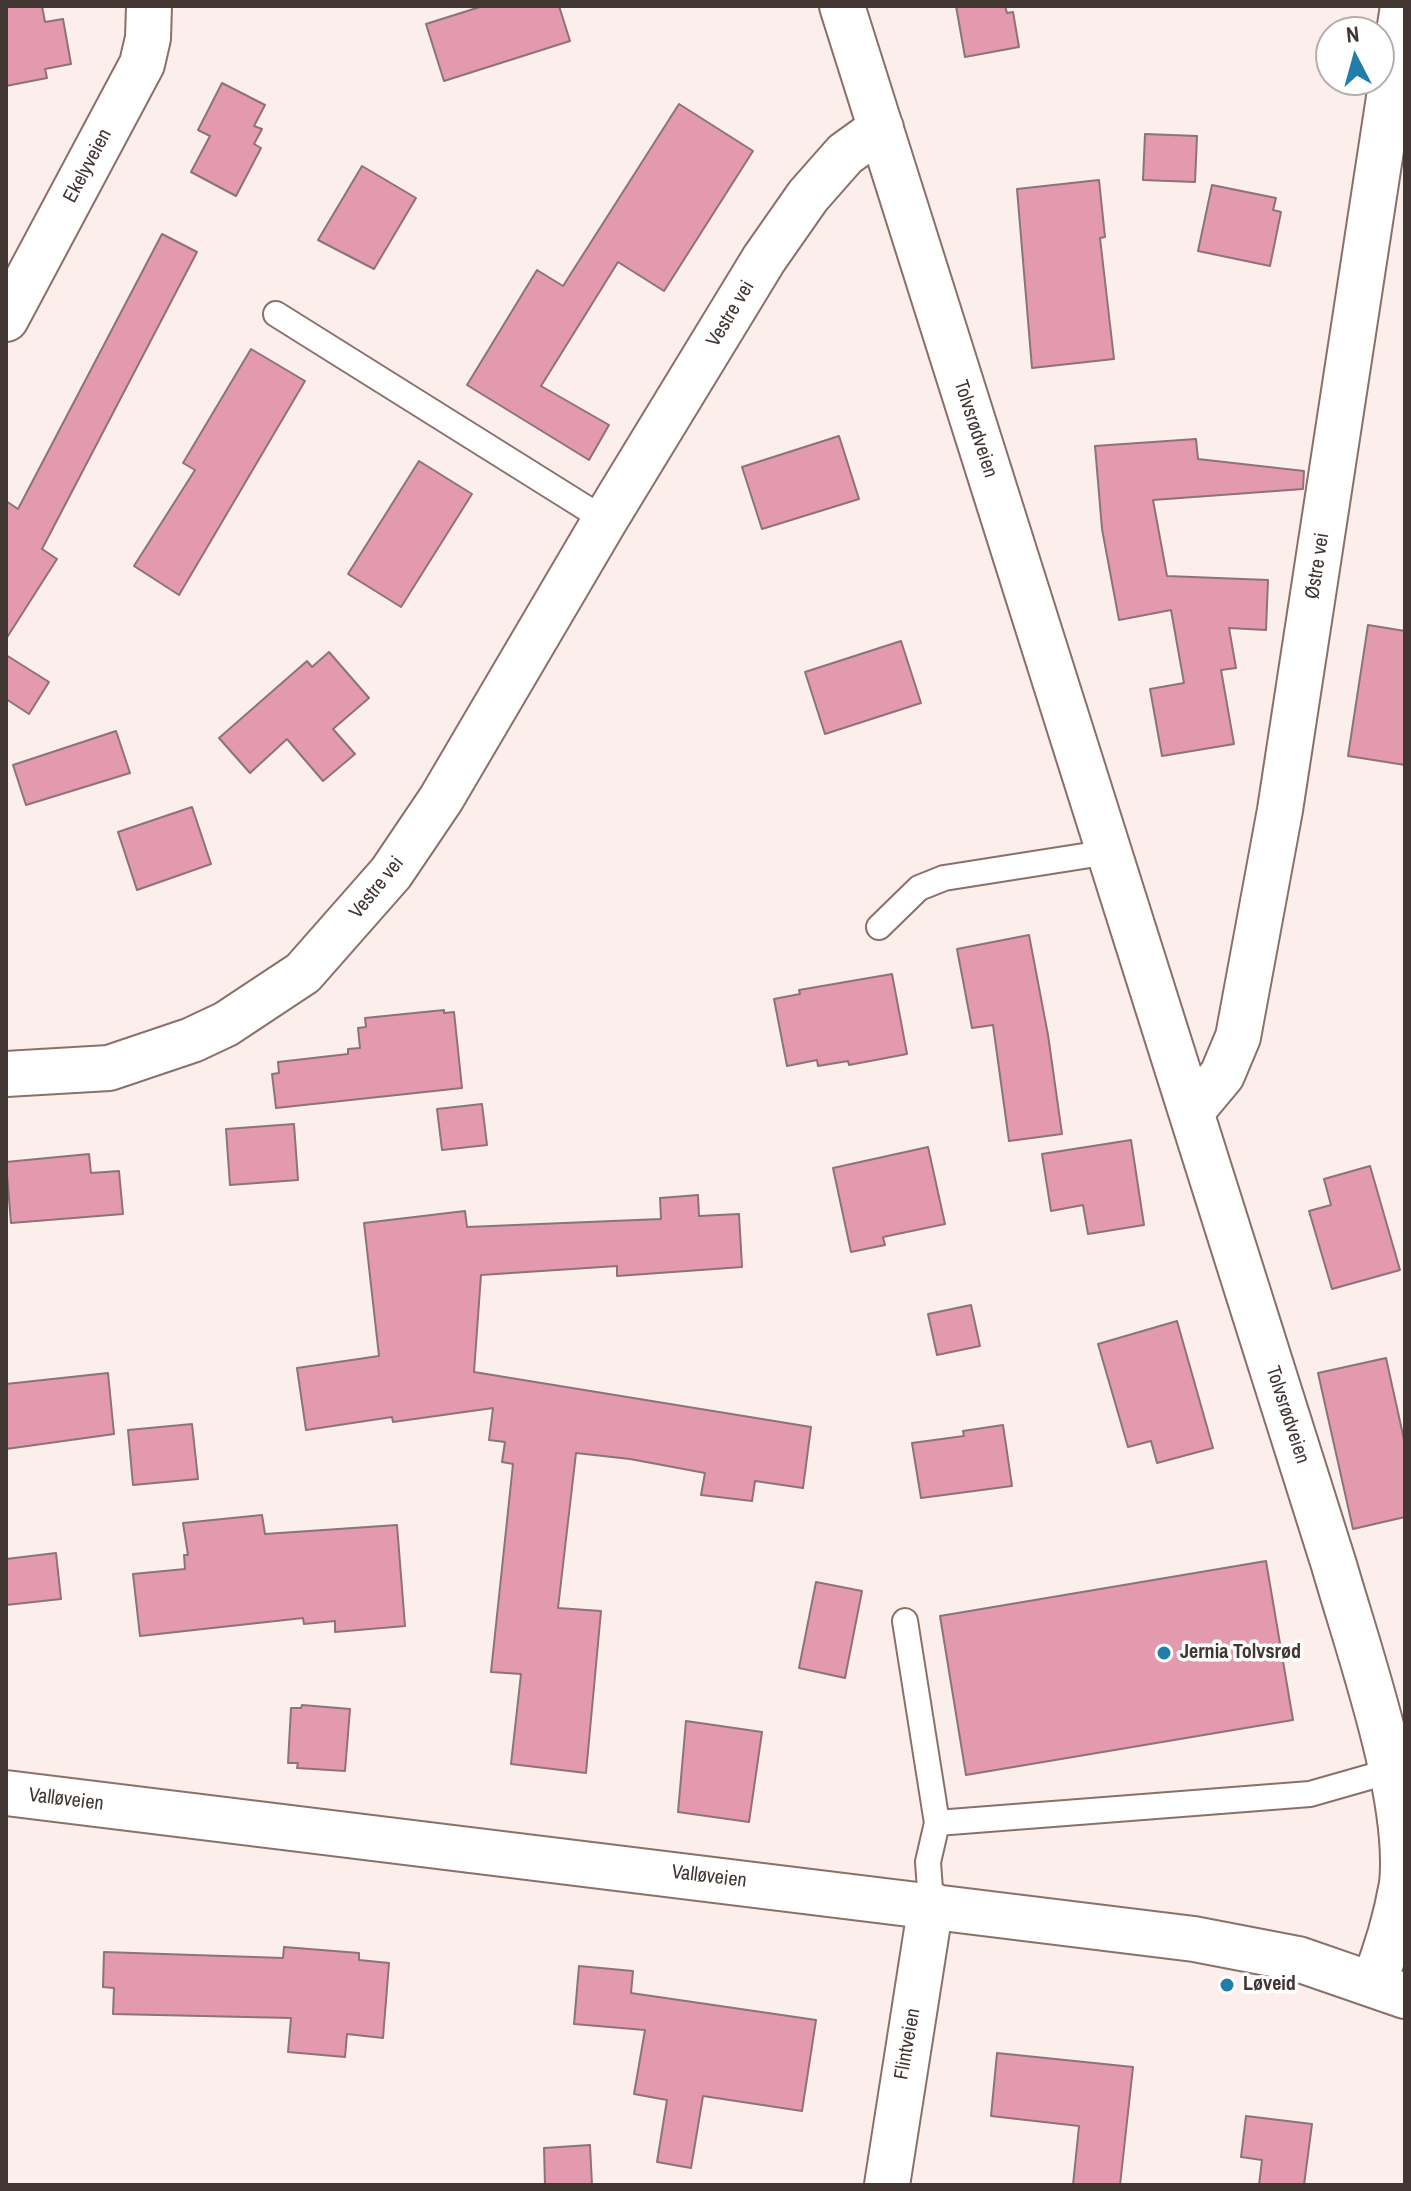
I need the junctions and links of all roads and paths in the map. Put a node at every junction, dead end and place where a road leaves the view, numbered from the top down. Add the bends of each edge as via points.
1 (149, 6) edge
2 (842, 6) edge
3 (1403, 6) edge
4 (881, 128) junction
5 (276, 314) dead end
6 (6, 319) edge
7 (605, 520) junction
8 (1109, 852) junction
9 (879, 927) dead end
10 (6, 1074) edge
11 (1192, 1111) junction
12 (905, 1621) dead end
13 (1394, 1770) junction
14 (6, 1793) edge
15 (937, 1823) junction
16 (931, 1904) junction
17 (1389, 1990) edge
18 (887, 2185) edge

1 - 6 street, Ekelyveien via 142,64
2 - 4 street, Tolvsrødveien
3 - 11 street, Østre vei via 1280,810 1238,1037 1222,1075
4 - 7 street, Vestre vei via 845,154 808,196
4 - 8 street, Tolvsrødveien
5 - 7 lane
7 - 10 street, Vestre vei via 433,812 391,873 303,973 192,1040 109,1068
8 - 9 lane via 944,878 919,888
8 - 11 street, Tolvsrødveien
11 - 13 street, Tolvsrødveien
12 - 15 lane
13 - 15 lane via 1310,1794
13 - 17 street, Tolvsrødveien via 1404,1844
14 - 16 street, Valløveien
15 - 16 lane via 928,1862
16 - 17 street, Valløveien via 1194,1939 1298,1959
16 - 18 street, Flintveien

